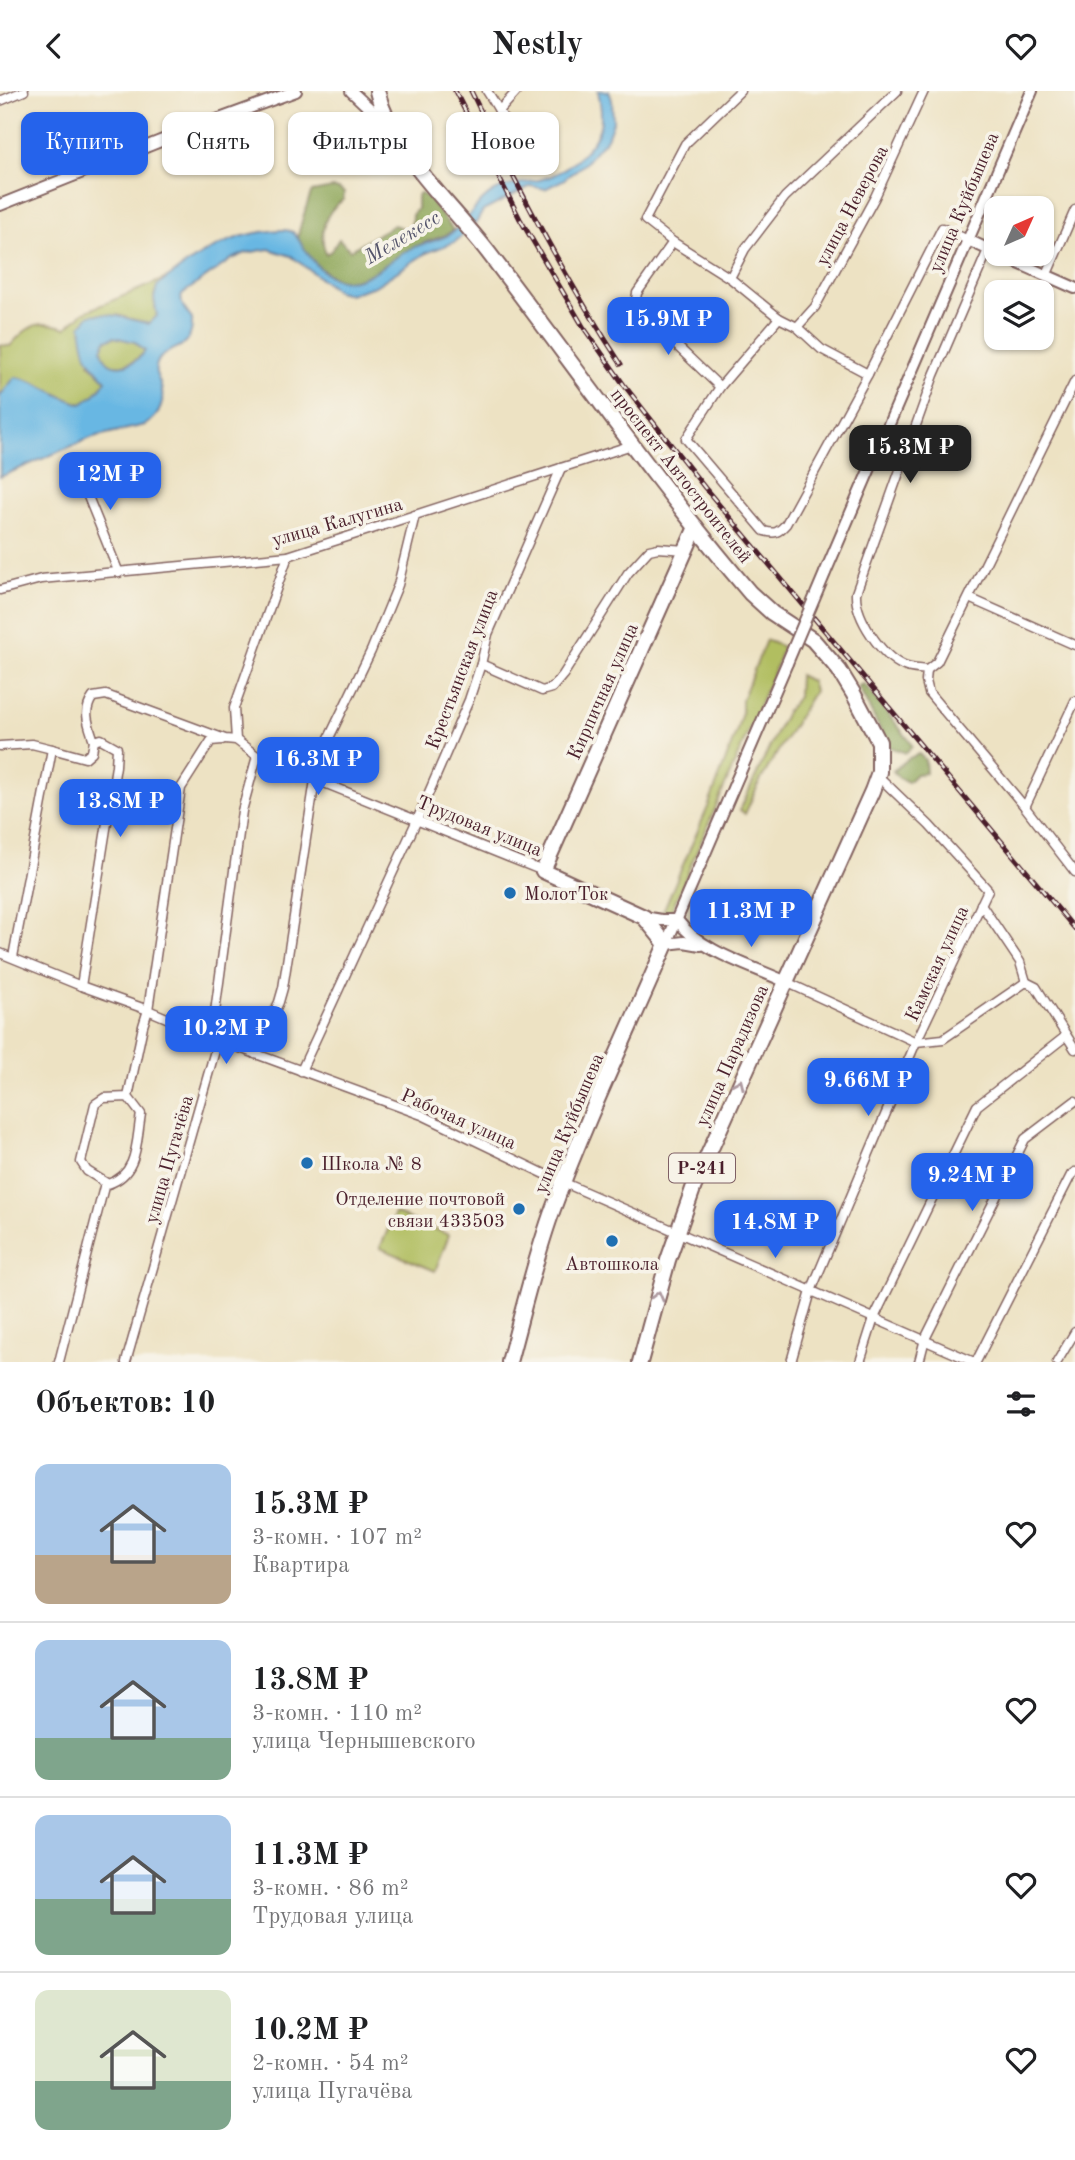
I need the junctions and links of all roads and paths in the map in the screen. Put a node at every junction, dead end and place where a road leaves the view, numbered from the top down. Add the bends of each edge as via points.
1 (24, 91) edge
2 (296, 91) edge
3 (351, 91) edge
4 (377, 91) edge
5 (487, 91) edge
6 (517, 91) edge
7 (740, 91) edge
8 (897, 91) edge
9 (924, 91) edge
10 (1031, 91) edge
11 (0, 101) edge
12 (499, 111) joint
13 (373, 112) edge
14 (384, 112) edge
15 (426, 175) edge
16 (0, 205) edge
17 (1075, 210) edge
18 (968, 240) junction
19 (673, 242) junction
20 (984, 247) edge
21 (987, 266) edge
22 (1028, 266) edge
23 (1047, 274) junction
24 (730, 278) junction
25 (1075, 288) edge
26 (779, 318) junction
27 (797, 327) junction
28 (868, 374) junction
29 (1075, 381) edge
30 (720, 387) junction
31 (632, 445) junction
32 (74, 462) dead end
33 (561, 468) junction
34 (415, 515) junction
35 (696, 527) junction
36 (686, 550) junction
37 (288, 556) junction
38 (118, 573) junction
39 (0, 590) edge
40 (969, 598) junction
41 (1075, 645) edge
42 (481, 664) junction
43 (927, 670) junction
44 (1075, 701) edge
45 (874, 731) joint
46 (225, 739) junction
47 (236, 740) junction
48 (94, 741) junction
49 (0, 746) edge
50 (52, 749) junction
51 (257, 756) junction
52 (878, 776) junction
53 (315, 780) junction
54 (1025, 807) junction
55 (417, 820) junction
56 (543, 871) junction
57 (1075, 872) edge
58 (981, 904) junction
59 (644, 917) junction
60 (677, 920) junction
61 (666, 944) junction
62 (705, 945) junction
63 (0, 953) edge
64 (13, 957) junction
65 (784, 981) junction
66 (1026, 982) junction
67 (81, 986) junction
68 (148, 1010) junction
69 (1066, 1036) junction
70 (218, 1041) junction
71 (916, 1042) junction
72 (1075, 1049) edge
73 (255, 1054) junction
74 (301, 1071) junction
75 (128, 1097) junction
76 (1075, 1101) edge
77 (1075, 1172) edge
78 (564, 1182) junction
79 (105, 1183) junction
80 (677, 1232) junction
81 (811, 1291) junction
82 (874, 1318) junction
83 (1075, 1332) edge
84 (925, 1339) junction
85 (59, 1362) edge
86 (126, 1362) edge
87 (509, 1362) edge
88 (640, 1362) edge
89 (791, 1362) edge
90 (860, 1362) edge
91 (919, 1362) edge
92 (975, 1362) edge
93 (1057, 1362) edge

1 - 11 street
2 - 16 main road
3 - 13 main road
4 - 14 highway, проспект Автостроителей / Р-241
5 - 12 street
6 - 12 street
7 - 19 street via 685,144 645,221
8 - 24 street via 785,197 745,249
9 - 27 street, улица Неверова via 876,197 815,307
10 - 18 main road, улица Куйбышева
15 - 31 highway, проспект Автостроителей / Р-241
17 - 23 street
18 - 20 main road
18 - 28 street via 942,228
18 - 60 main road, улица Куйбышева, bridge
19 - 24 street
19 - 30 street via 637,293 635,306
21 - 43 street via 934,375 856,593 855,604 879,645 904,667
22 - 23 main road
23 - 25 main road
24 - 26 street
26 - 27 street
26 - 30 street
27 - 28 street via 821,349
28 - 30 street via 786,524 772,533 755,522 685,439
29 - 40 street
31 - 33 street, улица Калугина
31 - 35 highway, проспект Автостроителей / Р-241
32 - 38 street
33 - 34 street, улица Калугина
33 - 42 street, Крестьянская улица via 488,633
34 - 37 street, улица Калугина
34 - 53 street via 398,585 328,740
35 - 36 highway, Кирпичная улица
35 - 45 highway, проспект Автостроителей / Р-241 via 750,593 821,649 839,670
36 - 42 street via 649,550 628,573 552,688 542,691
36 - 56 highway, Кирпичная улица
37 - 38 street, улица Калугина
37 - 47 street via 234,708
38 - 39 street, улица Калугина via 41,579
40 - 41 street
40 - 43 street via 937,662
42 - 55 street, Крестьянская улица
43 - 54 street via 929,693
44 - 54 street
45 - 52 highway, улица Парадизова / Р-241 via 879,742
46 - 47 street
46 - 48 street via 106,695 93,697 87,705
46 - 68 street via 211,741 181,787
47 - 51 street, Трудовая улица
48 - 50 street via 85,758
48 - 67 street via 102,739 117,748 117,766
49 - 50 street via 32,744
50 - 64 street
51 - 53 street, Трудовая улица
51 - 70 street, улица Пугачёва via 242,811 213,1027
52 - 58 street, Камская улица via 988,890
52 - 65 highway, улица Парадизова / Р-241
53 - 55 street, Трудовая улица
53 - 73 street via 283,988
54 - 57 street
55 - 56 street, Трудовая улица
55 - 74 street, Крестьянская улица
56 - 59 highway, Трудовая улица
58 - 66 street via 1020,962
58 - 71 street, Камская улица
59 - 60 main road
59 - 61 highway
60 - 61 main road, улица Куйбышева
60 - 62 main road
61 - 62 main road
61 - 78 highway, улица Куйбышева
62 - 65 main road
63 - 64 street, Рабочая улица
64 - 67 street, Рабочая улица
65 - 71 street
80 -> 65 highway, улица Парадизова / Р-241
66 - 69 street via 1036,986
66 - 71 street via 943,1039
67 - 68 street, Рабочая улица
68 - 70 street, Рабочая улица
68 - 75 street
69 - 72 street
69 - 82 street via 977,1105
70 - 73 street, Рабочая улица
70 - 86 street, улица Пугачёва
71 - 81 street, Камская улица
73 - 74 street, Рабочая улица
74 - 78 street, Рабочая улица via 422,1115
75 - 79 street via 141,1114 131,1167 119,1181
75 - 79 street via 104,1098 95,1104 81,1162
76 - 84 street via 1025,1139
77 - 92 street
78 - 80 street, Рабочая улица
78 - 87 highway, улица Куйбышева
79 - 85 street
80 - 81 street, Рабочая улица
88 -> 80 highway, улица Парадизова / Р-241
81 - 82 street, Рабочая улица
81 - 89 street, Камская улица
82 - 84 street, Рабочая улица
82 - 90 street
83 - 93 street
84 - 91 street
84 - 92 street, Рабочая улица

